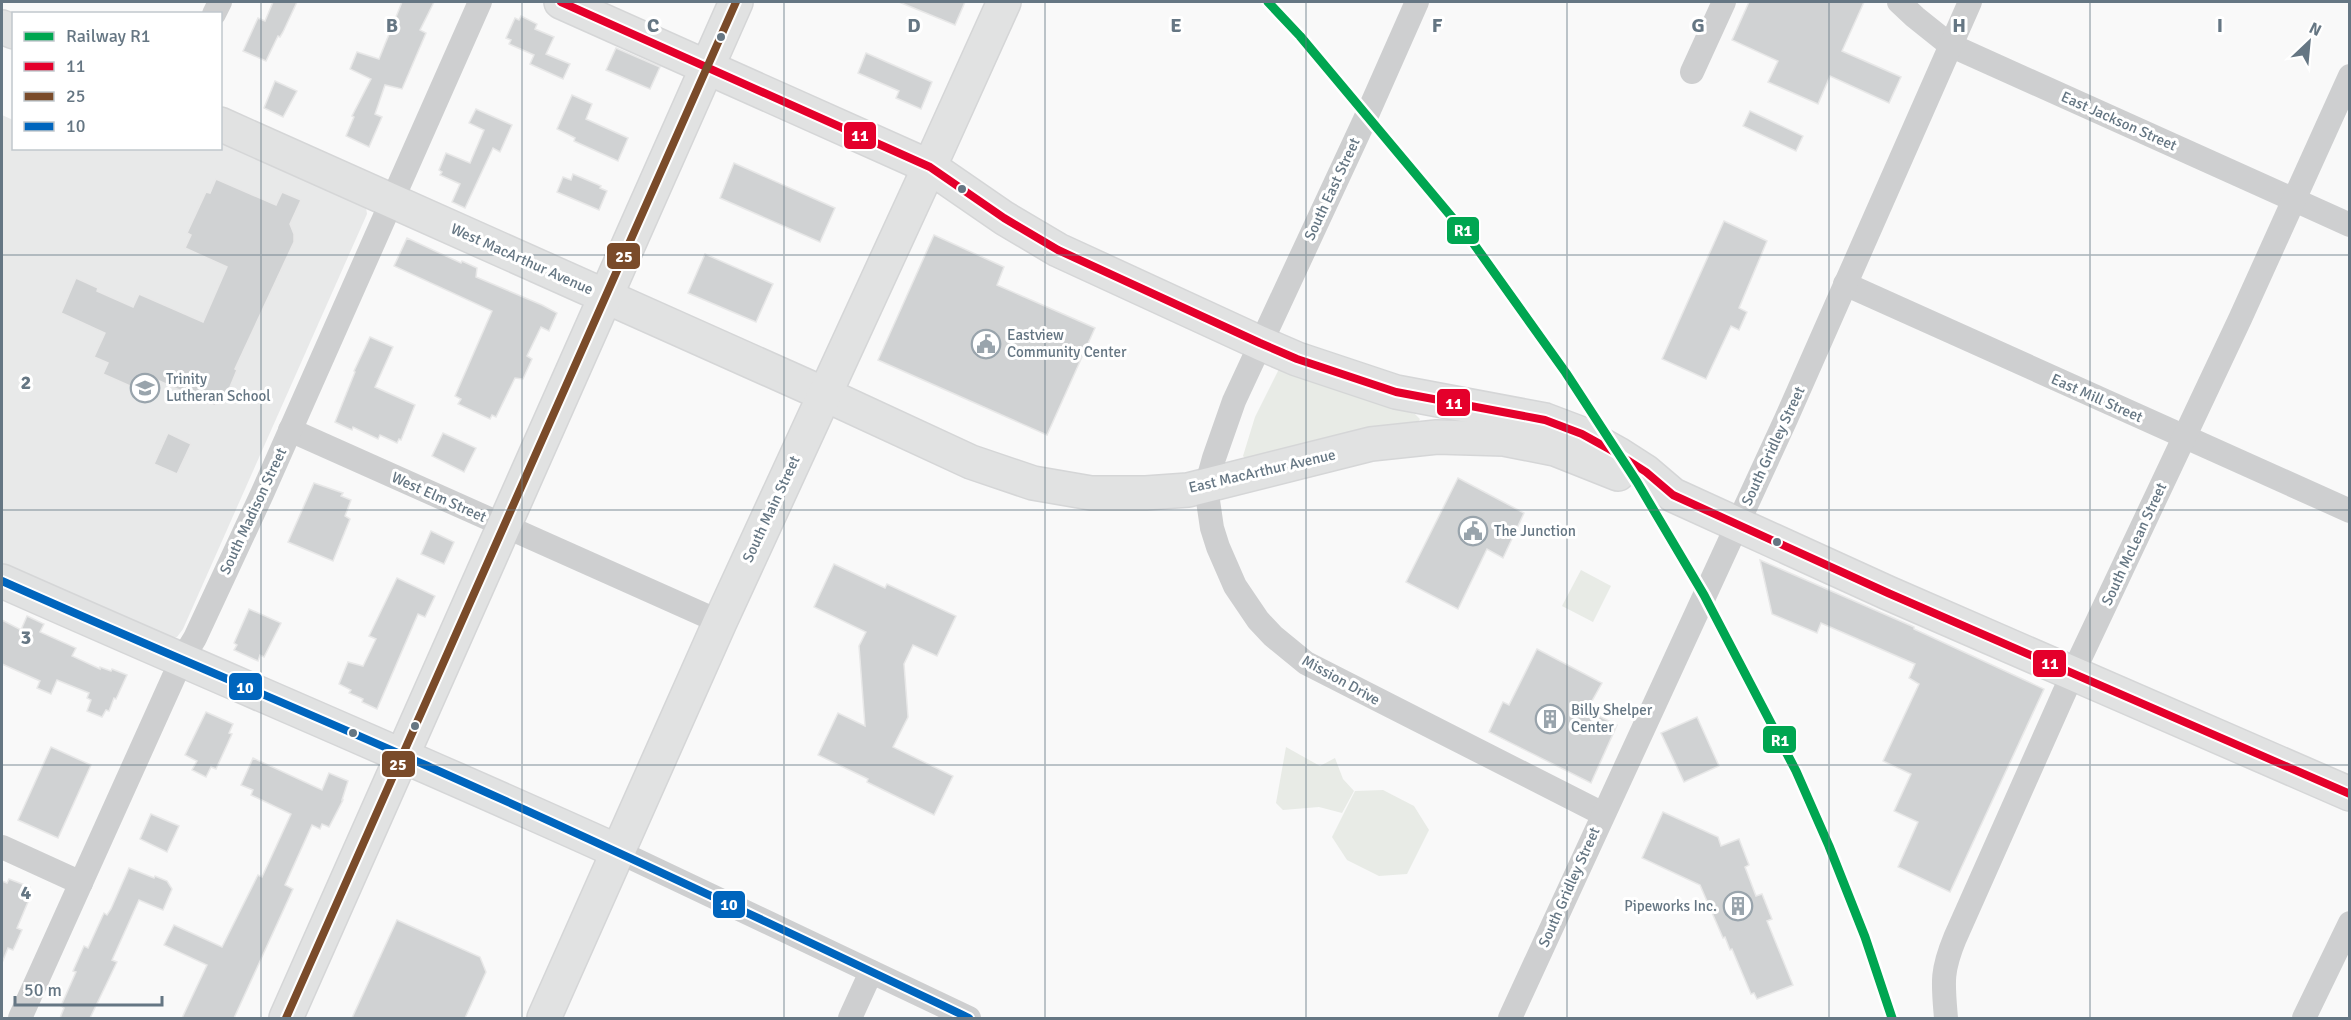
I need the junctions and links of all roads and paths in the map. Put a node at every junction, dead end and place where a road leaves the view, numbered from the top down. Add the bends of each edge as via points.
1 (480, 2) edge
2 (561, 2) edge
3 (736, 2) edge
4 (1004, 2) edge
5 (1417, 2) edge
6 (1724, 2) edge
7 (1899, 2) edge
8 (1970, 2) edge
9 (1950, 45) junction
10 (707, 67) junction
11 (1692, 72) dead end
12 (2349, 76) edge
13 (222, 125) edge
14 (935, 157) junction
15 (2294, 200) junction
16 (391, 201) junction
17 (2349, 225) edge
18 (1845, 284) junction
19 (607, 297) junction
20 (1260, 343) junction
21 (824, 394) junction
22 (290, 430) junction
23 (2184, 437) junction
24 (1206, 487) junction
25 (1673, 495) junction
26 (2349, 511) edge
27 (1736, 524) junction
28 (504, 526) junction
29 (2, 581) edge
30 (720, 622) junction
31 (181, 661) junction
32 (2073, 673) junction
33 (402, 754) junction
34 (2349, 794) edge
35 (1603, 814) junction
36 (2, 848) edge
37 (619, 852) junction
38 (81, 883) junction
39 (2349, 923) edge
40 (871, 972) junction
41 (20, 1018) edge
42 (286, 1018) edge
43 (544, 1018) edge
44 (850, 1018) edge
45 (969, 1018) edge
46 (1510, 1018) edge
47 (1946, 1018) edge
48 (2304, 1018) edge

1 - 16 street, South Madison Street
2 - 10 main road
3 - 10 main road
4 - 14 main road, South Main Street
5 - 20 street, South East Street
6 - 11 street
7 - 9 street, East Jackson Street
8 - 9 street, South Gridley Street
9 - 15 street, East Jackson Street
9 - 18 street, South Gridley Street
10 - 14 main road
10 - 19 main road
12 - 15 street, South McLean Street
13 - 16 main road, West MacArthur Avenue
14 - 20 main road via 1004,219 1058,250
14 - 21 main road, South Main Street
15 - 17 street, East Jackson Street
15 - 23 street, South McLean Street
16 - 19 main road, West MacArthur Avenue
16 - 22 street, South Madison Street
18 - 23 street, East Mill Street
18 - 27 street, South Gridley Street
19 - 21 main road, West MacArthur Avenue
19 - 28 main road
20 - 24 street, Mission Drive via 1234,401
20 - 25 main road via 1396,392 1545,420 1610,449
21 - 24 main road, East MacArthur Avenue via 970,462 1033,483 1091,493
21 - 30 main road, South Main Street
22 - 28 street, West Elm Street
22 - 31 street, South Madison Street
23 - 26 street, East Mill Street
23 - 32 street, South McLean Street
24 - 25 main road, East MacArthur Avenue via 1371,444 1471,437 1555,449
24 - 35 street, Mission Drive via 1212,528 1235,586 1258,620 1289,651 1324,674
25 - 27 main road
27 - 32 main road
27 - 35 street, South Gridley Street
28 - 30 street, West Elm Street
28 - 33 main road
29 - 31 main road
30 - 37 main road, South Main Street
31 - 33 main road
31 - 38 street, South Madison Street
32 - 34 main road
32 - 47 street, South McLean Street via 1944,966
33 - 37 main road
33 - 42 main road
35 - 46 street, South Gridley Street
36 - 38 street
37 - 40 street
37 - 43 main road, South Main Street
38 - 41 street, South Madison Street
39 - 48 street
40 - 44 street
40 - 45 street

